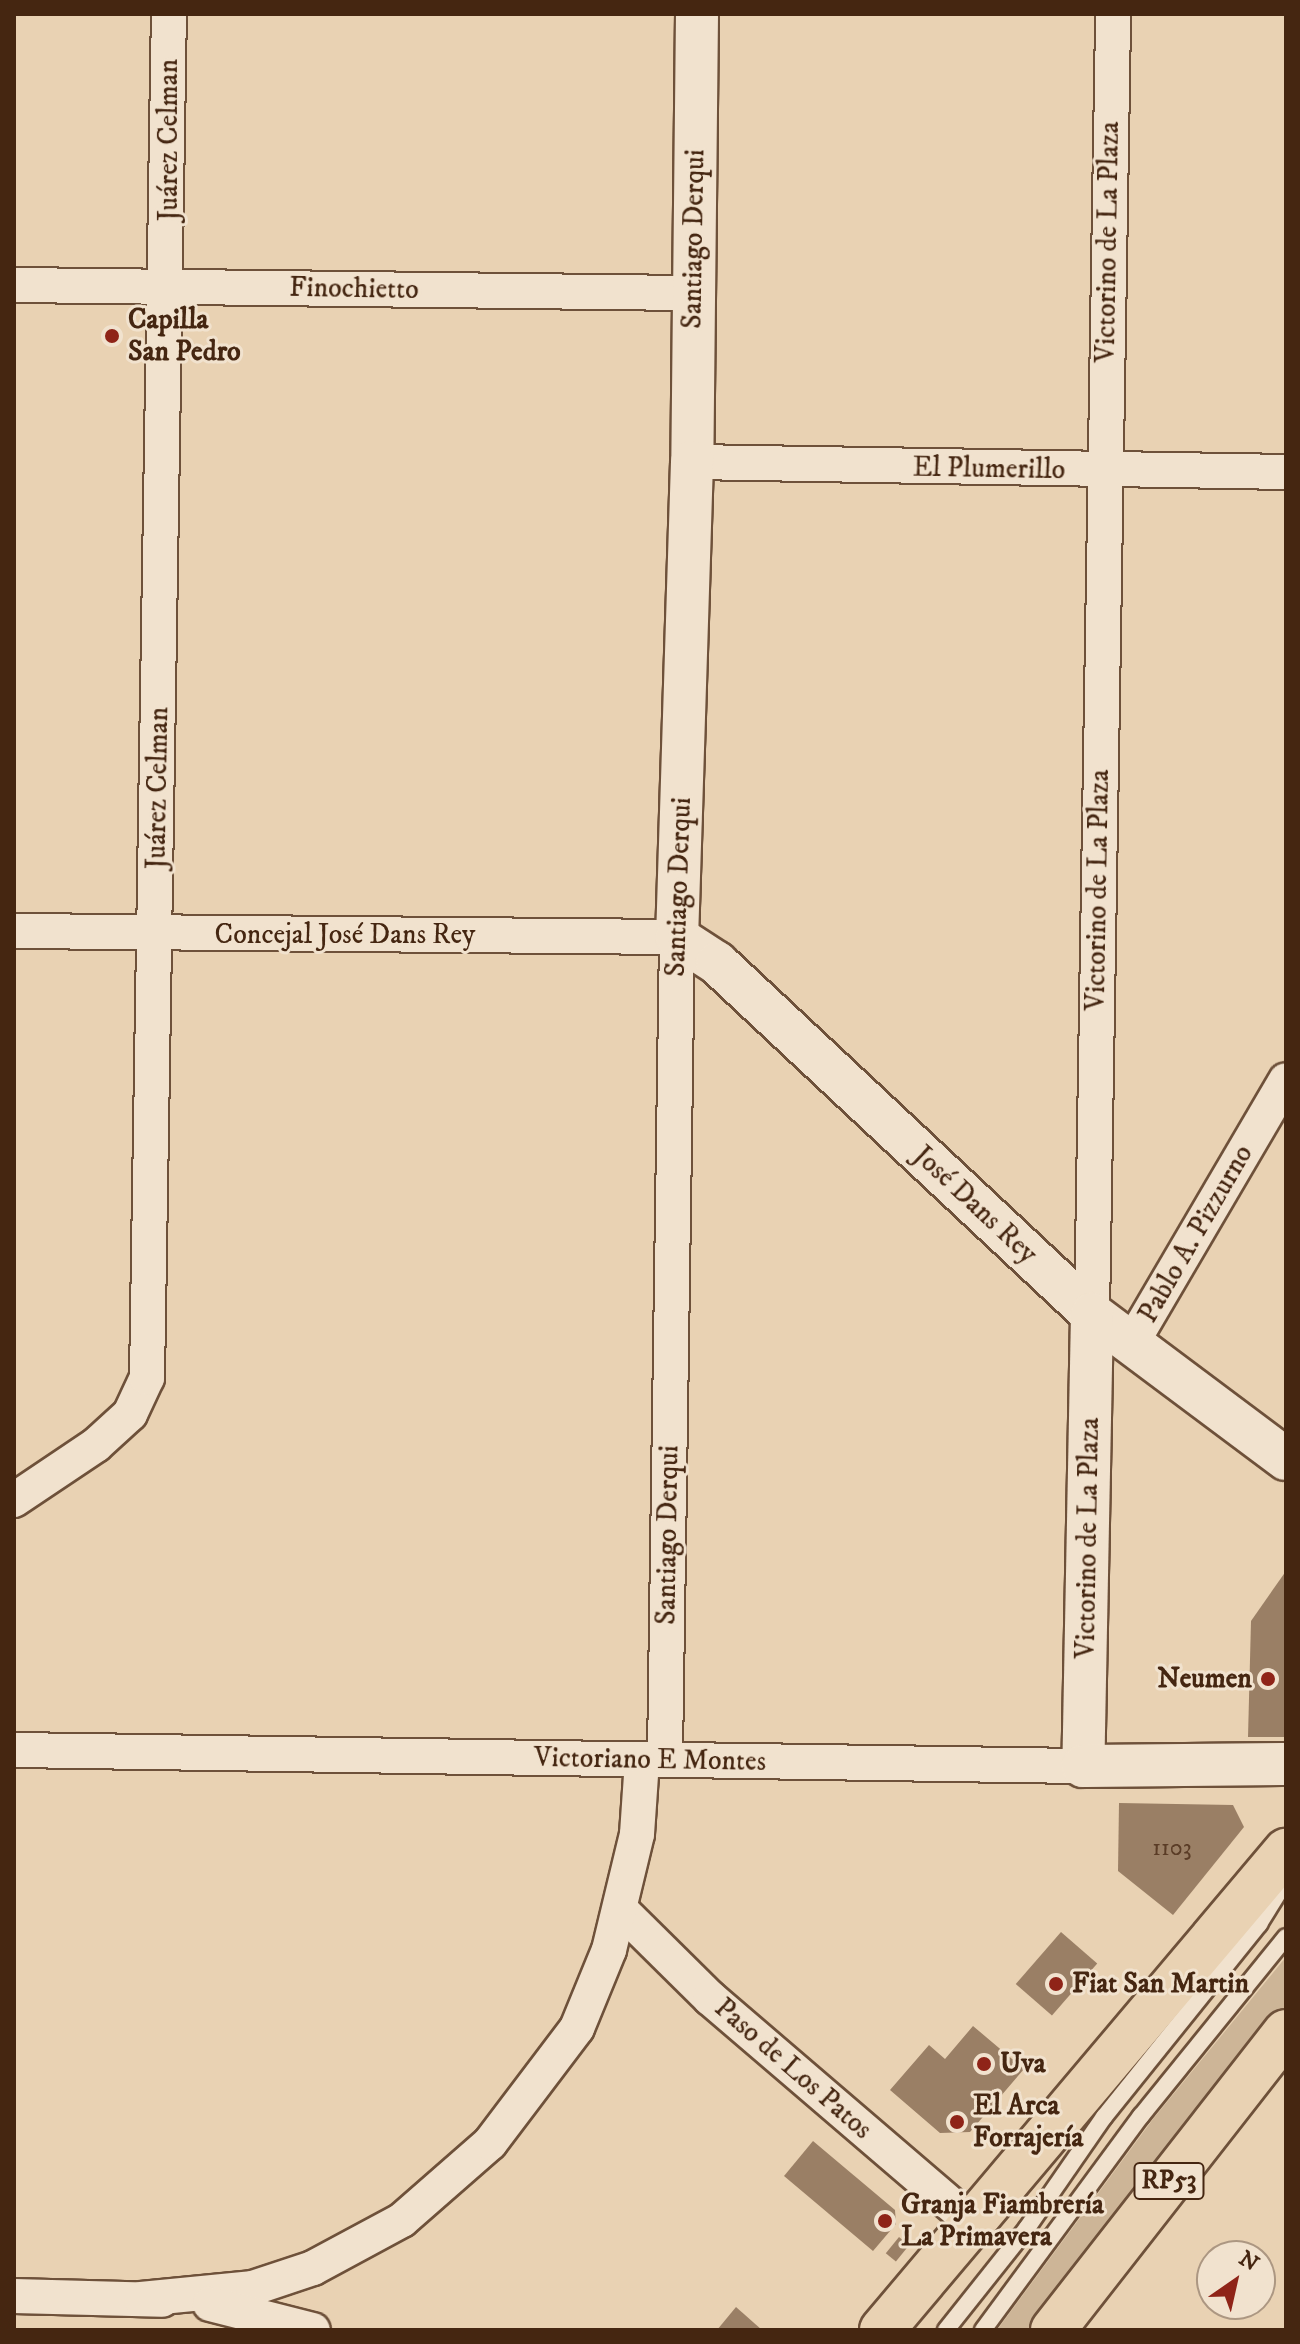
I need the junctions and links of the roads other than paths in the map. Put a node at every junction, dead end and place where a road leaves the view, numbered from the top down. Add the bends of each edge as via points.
1 (169, 14) edge
2 (697, 14) edge
3 (1113, 14) edge
4 (14, 285) edge
5 (168, 287) junction
6 (693, 293) junction
7 (692, 462) junction
8 (1103, 472) junction
9 (1286, 472) edge
10 (14, 931) edge
11 (155, 934) junction
12 (677, 937) junction
13 (1286, 1080) edge
14 (1092, 1314) junction
15 (1130, 1346) junction
16 (1286, 1459) edge
17 (14, 1500) edge
18 (14, 1750) edge
19 (654, 1760) junction
20 (1286, 1764) edge
21 (1083, 1766) junction
22 (1286, 1851) edge
23 (1286, 1881) edge
24 (621, 1910) junction
25 (1286, 1937) edge
26 (1286, 2032) edge
27 (971, 2222) junction
28 (14, 2296) edge
29 (141, 2299) junction
30 (313, 2330) edge
31 (882, 2330) edge
32 (946, 2330) edge
33 (983, 2330) edge
34 (1053, 2330) edge

1 - 5 street, Juárez Celman
2 - 6 street, Santiago Derqui
3 - 8 street, Victorino de La Plaza
4 - 5 street, Finochietto
5 - 6 street, Finochietto
5 - 11 street, Juárez Celman
6 - 7 street, Santiago Derqui
7 - 8 street, El Plumerillo
7 - 12 street, Santiago Derqui
8 - 9 street, El Plumerillo
8 - 14 street, Victorino de La Plaza
10 - 11 street, Concejal José Dans Rey
11 - 12 street, Concejal José Dans Rey
11 - 17 street, Juárez Celman via 147,1378 130,1414 96,1445
12 - 14 street, José Dans Rey via 717,963
12 - 19 street, Santiago Derqui
13 - 15 street, Pablo A. Pizzurno
14 - 15 street, José Dans Rey
14 - 21 street, Victorino de La Plaza
15 - 16 street, José Dans Rey
18 - 19 street, Victoriano E Montes
19 - 21 street, Victoriano E Montes
19 - 24 street, Santiago Derqui
20 - 21 street, Victoriano E Montes
22 - 27 main road
23 - 32 lane via 1259,1924 1104,2117 1027,2228
24 - 27 street, Paso de Los Patos via 710,1998
24 - 29 street, Santiago Derqui via 577,2028 490,2143 434,2197 362,2247 313,2268 253,2288
25 - 33 lane via 1141,2116
26 - 34 main road, RP53
27 - 31 main road
28 - 29 street
29 - 30 street via 227,2305

